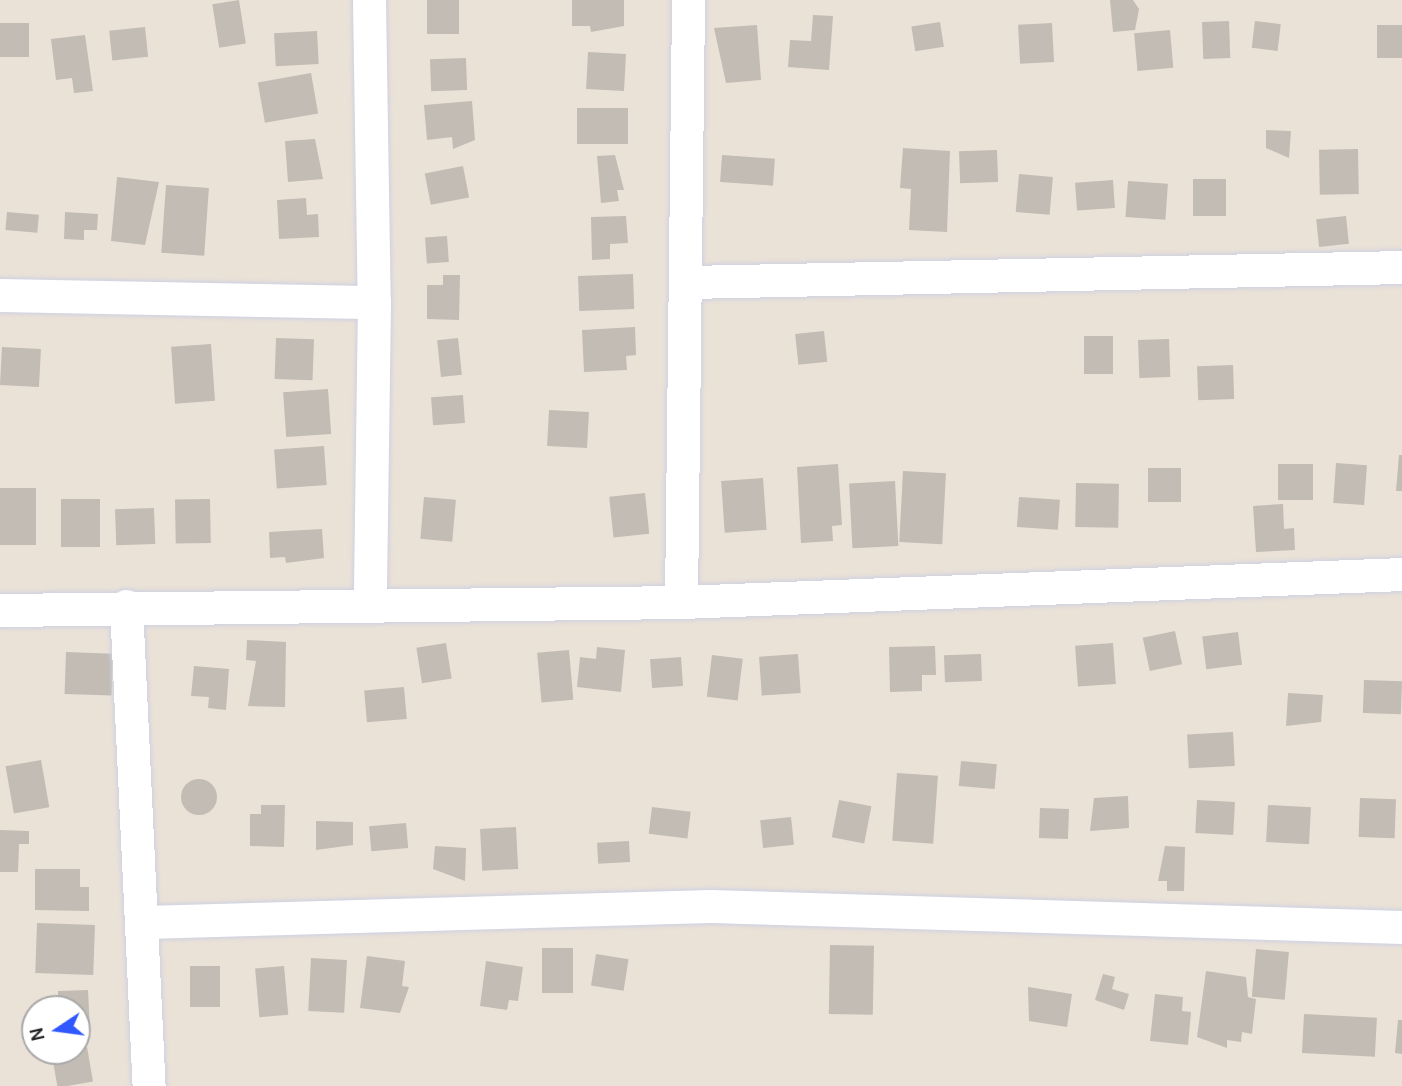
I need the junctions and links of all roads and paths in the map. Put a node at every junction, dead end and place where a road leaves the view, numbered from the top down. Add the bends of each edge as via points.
1 (369, 0) edge
2 (688, 0) edge
3 (1402, 267) edge
4 (688, 282) junction
5 (0, 295) edge
6 (374, 302) junction
7 (1402, 574) edge
8 (681, 601) junction
9 (370, 603) junction
10 (126, 606) junction
11 (0, 610) edge
12 (145, 922) junction
13 (1402, 927) edge
14 (149, 1086) edge

1 - 6 street
2 - 4 street
3 - 4 street
4 - 8 street
5 - 6 street
6 - 9 street
7 - 8 street
8 - 9 street
9 - 10 street
10 - 11 street
10 - 12 street
12 - 13 street via 711,906
12 - 14 street

